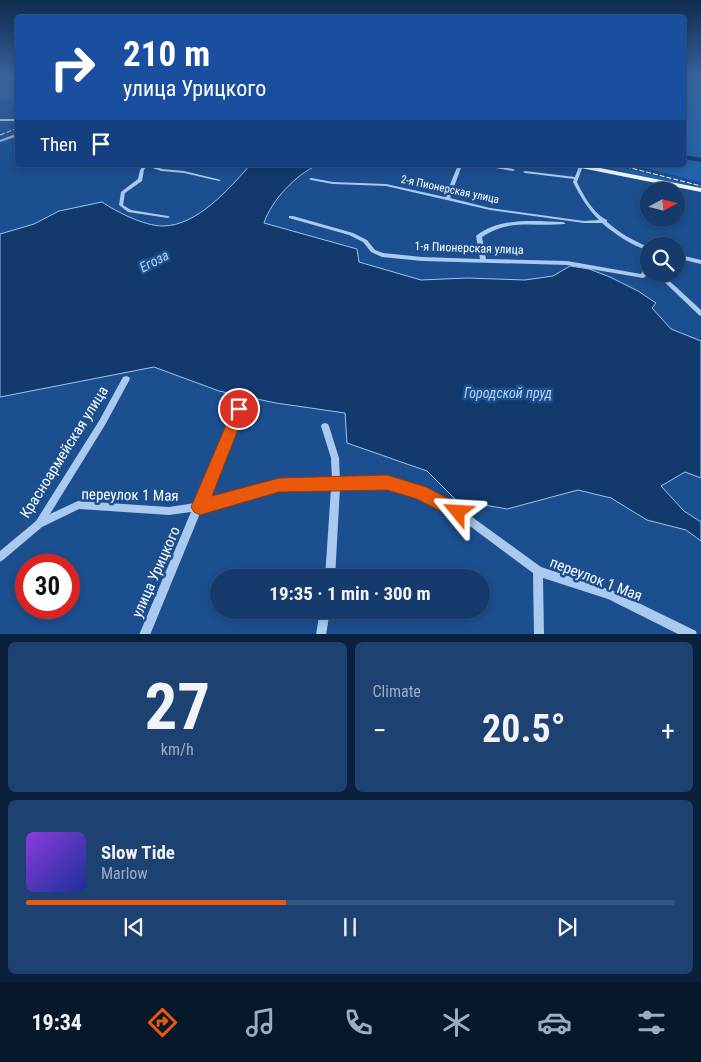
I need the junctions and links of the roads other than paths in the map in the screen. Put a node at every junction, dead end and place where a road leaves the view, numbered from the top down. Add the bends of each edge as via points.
1 (0, 120) edge
2 (15, 120) edge
3 (15, 135) edge
4 (0, 141) edge
5 (146, 167) edge
6 (153, 167) edge
7 (459, 167) edge
8 (496, 167) edge
9 (578, 167) edge
10 (583, 167) edge
11 (513, 170) dead end
12 (526, 172) dead end
13 (576, 178) junction
14 (311, 179) dead end
15 (219, 180) dead end
16 (701, 190) edge
17 (447, 199) junction
18 (168, 217) dead end
19 (291, 217) dead end
20 (605, 221) junction
21 (584, 222) junction
22 (640, 245) edge
23 (685, 258) edge
24 (483, 260) junction
25 (701, 262) edge
26 (640, 275) edge
27 (667, 282) edge
28 (701, 314) edge
29 (126, 379) dead end
30 (239, 409) dead end
31 (325, 426) dead end
32 (336, 484) junction
33 (200, 507) junction
34 (39, 524) junction
35 (0, 556) edge
36 (331, 569) edge
37 (538, 571) junction
38 (324, 619) edge
39 (144, 634) edge
40 (321, 634) edge
41 (539, 634) edge
42 (692, 634) edge

1 - 2 main road
3 - 4 street
5 - 18 street via 140,180 123,192 121,205 130,210
6 - 15 street
7 - 17 street
8 - 11 street
9 - 13 street
10 - 16 main road
12 - 13 street
13 - 20 street via 580,194
14 - 17 street, 2-я Пионерская улица via 386,185
17 - 21 street, 2-я Пионерская улица via 490,209
19 - 24 street, 1-я Пионерская улица via 351,234 382,255
20 - 21 street, 2-я Пионерская улица
20 - 22 street
21 - 24 street, 2-я Пионерская улица via 505,223 478,236
23 - 25 street
24 - 26 street, 1-я Пионерская улица via 567,263
27 - 28 street
29 - 34 street, Красноармейская улица
30 - 33 street, улица Урицкого
31 - 32 street via 335,458
32 - 33 street, переулок 1 Мая via 279,485
32 - 36 street
32 - 37 street, переулок 1 Мая via 387,482 420,492 458,512
33 - 34 street, переулок 1 Мая via 169,511 78,505
33 - 39 street, улица Урицкого
34 - 35 street, Красноармейская улица
37 - 41 street
37 - 42 street, переулок 1 Мая via 610,595
38 - 40 street

